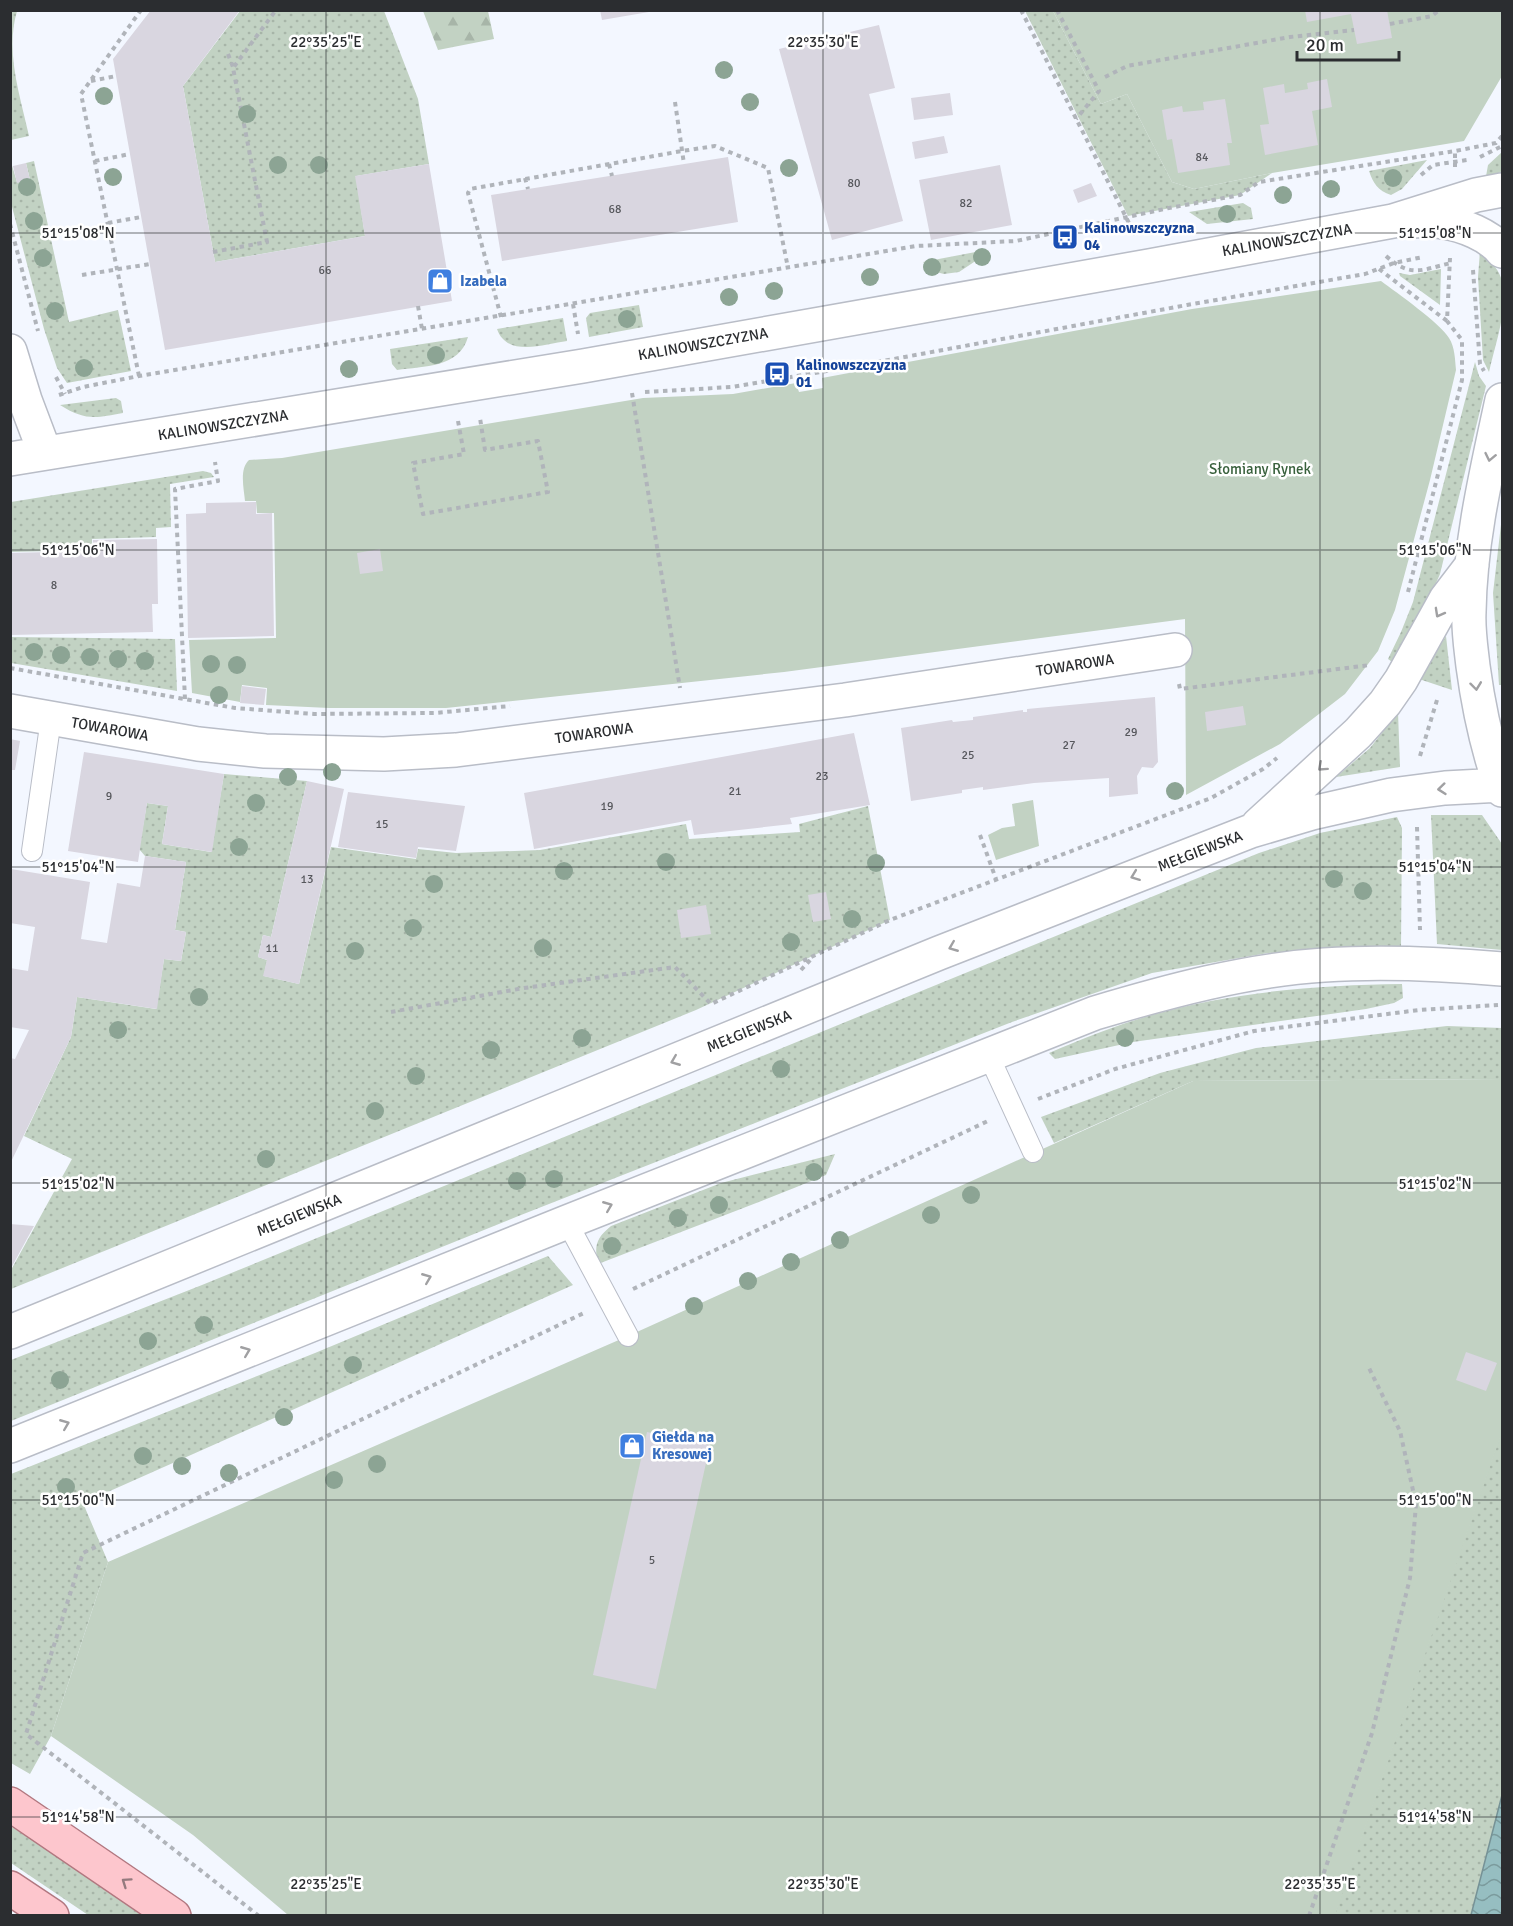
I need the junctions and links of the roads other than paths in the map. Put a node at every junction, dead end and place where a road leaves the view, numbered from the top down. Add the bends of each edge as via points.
1 (1503, 190) edge
2 (1393, 221) junction
3 (1503, 250) edge
4 (10, 351) edge
5 (1503, 400) edge
6 (45, 453) junction
7 (10, 459) edge
8 (1472, 565) junction
9 (1175, 650) dead end
10 (10, 711) edge
11 (51, 718) junction
12 (1502, 786) edge
13 (1251, 831) junction
14 (32, 851) dead end
15 (1503, 969) edge
16 (988, 1054) junction
17 (1033, 1152) dead end
18 (567, 1222) junction
19 (10, 1332) edge
20 (628, 1336) dead end
21 (10, 1446) edge
22 (10, 1804) edge
23 (10, 1888) edge
24 (52, 1916) edge
25 (174, 1916) edge

1 - 2 main road, KALINOWSZCZYZNA
2 - 3 main road, KALINOWSZCZYZNA via 1442,221 1473,231
2 - 6 main road, KALINOWSZCZYZNA via 572,368
4 - 6 main road
5 -> 8 main road via 1480,504
6 - 7 main road, KALINOWSZCZYZNA
8 -> 12 main road via 1469,613 1478,701 1485,741
8 -> 13 main road via 1446,599 1385,703 1358,733
9 - 11 main road, TOWAROWA via 844,700 456,750 384,754 265,751 198,744
10 - 11 main road, TOWAROWA
11 - 14 lane
12 -> 13 main road, MEŁGIEWSKA via 1391,795
13 -> 19 main road, MEŁGIEWSKA via 939,953
15 - 16 main road via 1420,964 1323,965 1230,978 1095,1013
16 - 17 lane
18 -> 16 main road
18 - 20 lane
21 -> 18 main road
25 -> 22 main road
23 - 24 main road

